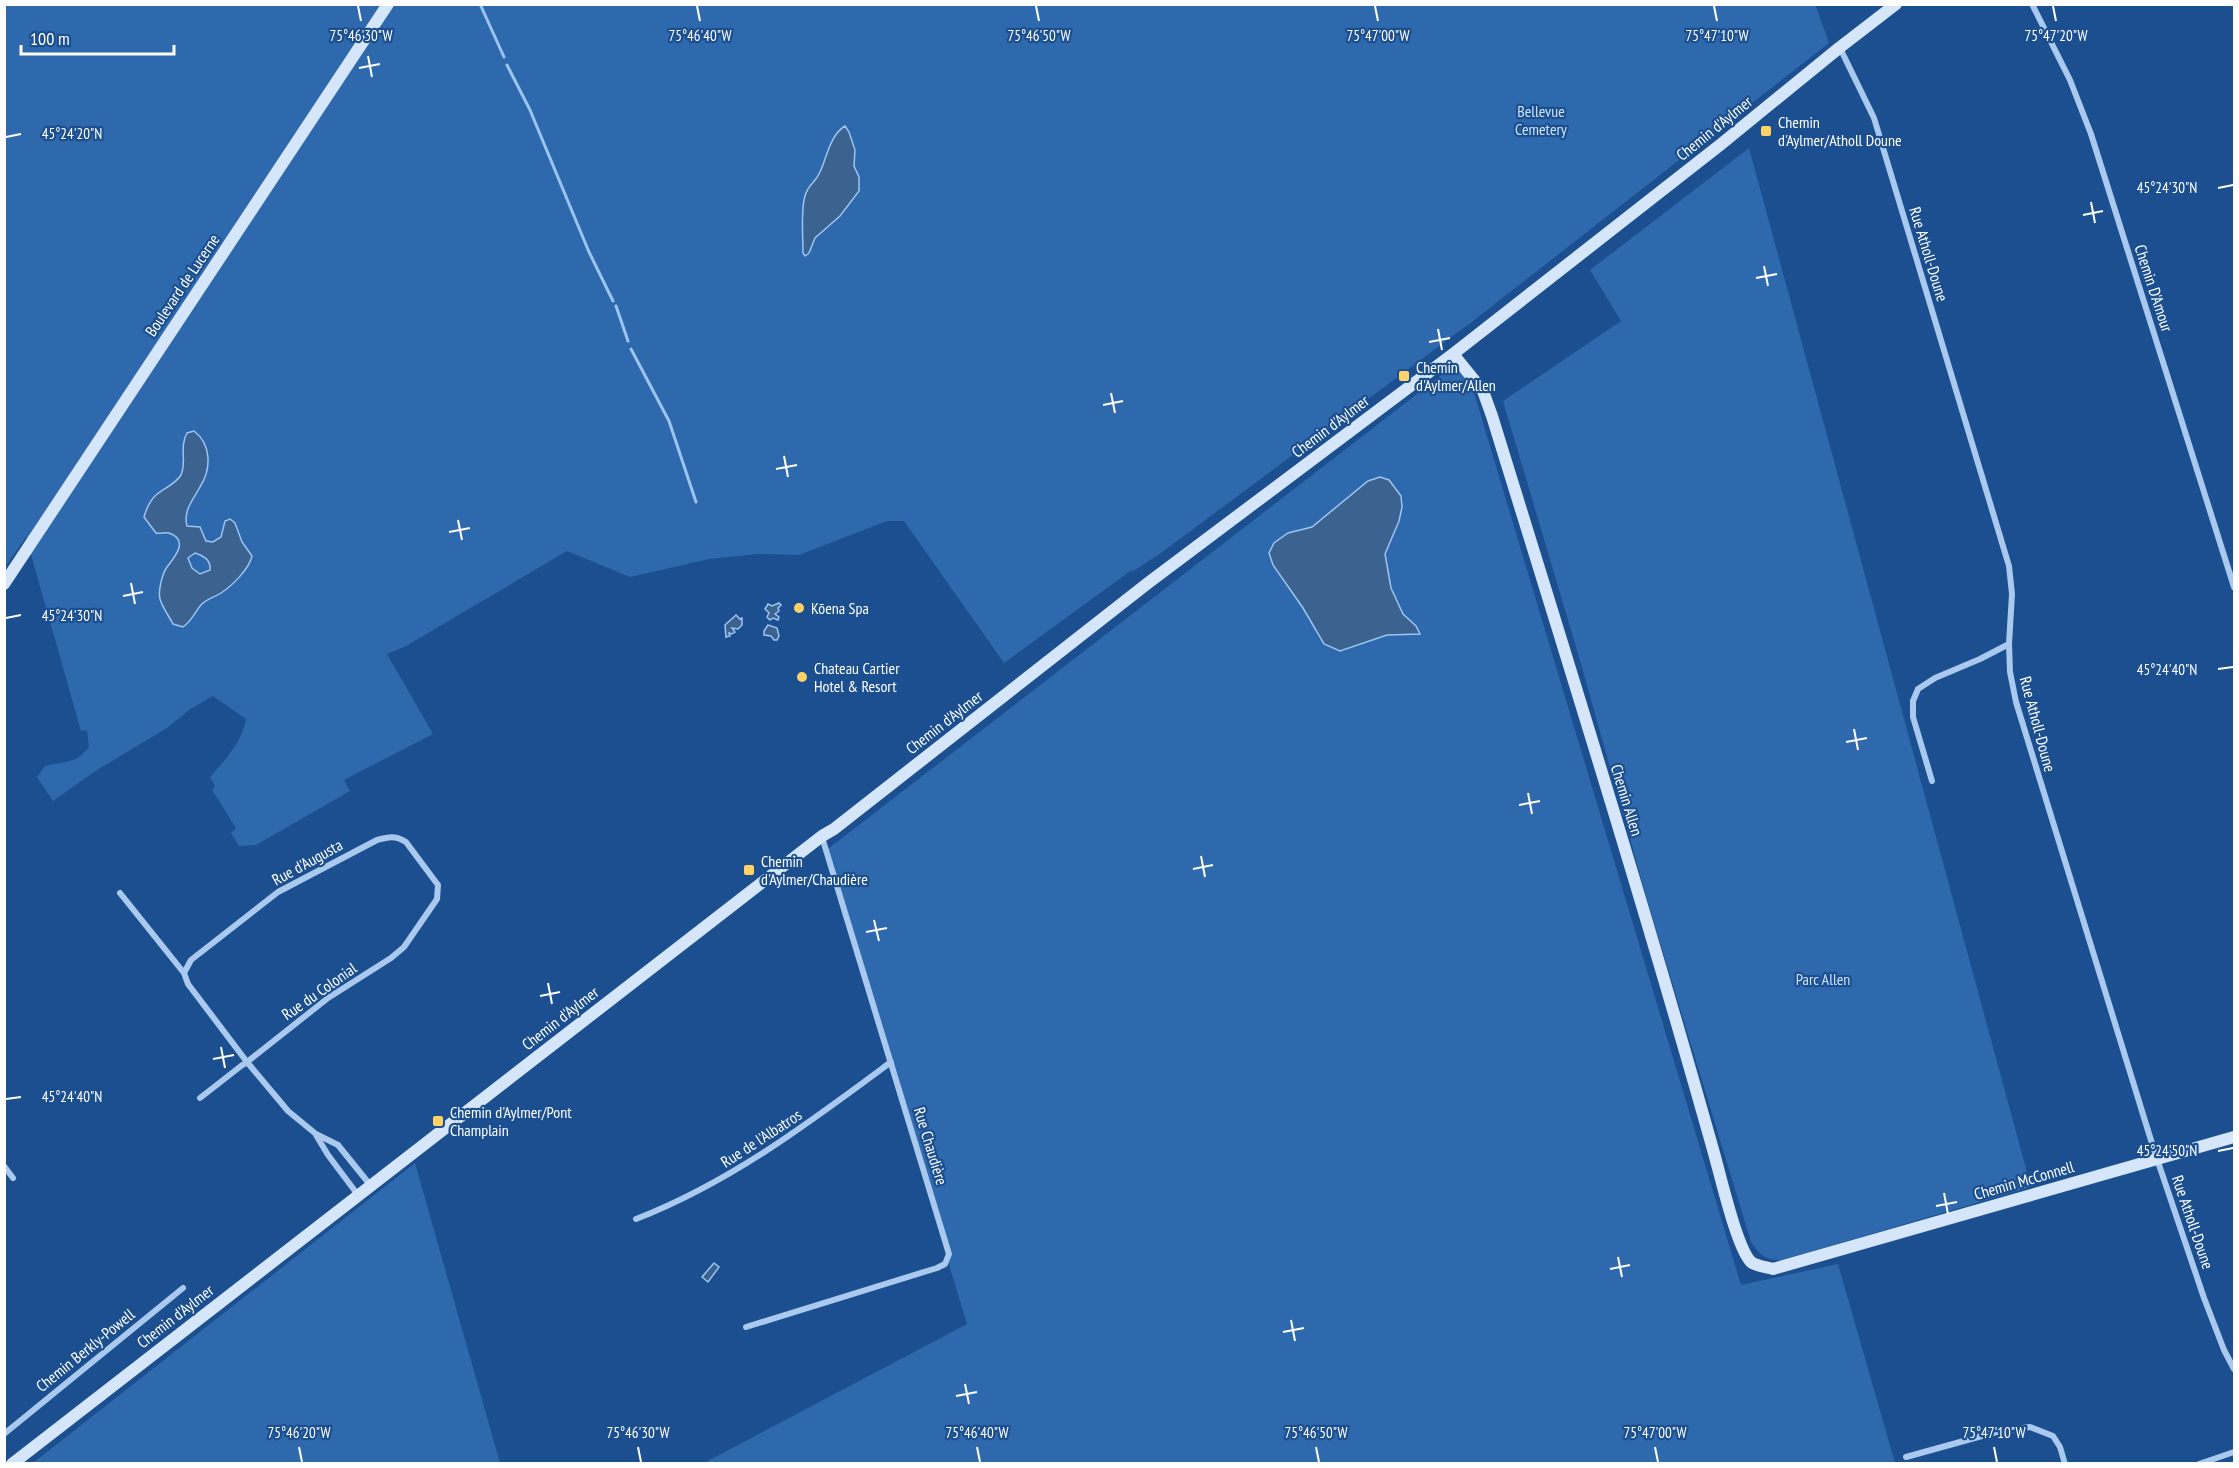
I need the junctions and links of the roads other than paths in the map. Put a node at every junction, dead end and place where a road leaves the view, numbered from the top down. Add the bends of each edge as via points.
1 (388, 4) edge
2 (1896, 4) edge
3 (2032, 4) edge
4 (1839, 48) junction
5 (1453, 354) junction
6 (4, 584) edge
7 (2235, 587) edge
8 (2009, 644) junction
9 (1932, 781) dead end
10 (822, 836) junction
11 (438, 892) joint
12 (120, 893) dead end
13 (184, 973) junction
14 (247, 1062) junction
15 (891, 1062) junction
16 (200, 1098) dead end
17 (316, 1134) junction
18 (2235, 1137) edge
19 (2157, 1159) junction
20 (4, 1166) edge
21 (13, 1178) dead end
22 (371, 1186) junction
23 (358, 1195) junction
24 (636, 1219) dead end
25 (1753, 1264) joint
26 (183, 1288) dead end
27 (746, 1327) dead end
28 (2235, 1369) edge
29 (4, 1434) edge
30 (2235, 1452) edge
31 (1906, 1457) dead end
32 (12, 1464) edge
33 (2065, 1464) edge
34 (2199, 1464) edge

1 - 6 main road, Boulevard de Lucerne
2 - 4 main road, Chemin d'Aylmer
3 - 7 street, Chemin D'Amour via 2070,80 2091,134
4 - 5 main road, Chemin d'Aylmer
4 - 8 street, Rue Atholl-Doune via 1874,118 2009,566
5 - 10 main road, Chemin d'Aylmer via 1148,583
5 - 25 main road, Chemin Allen via 1483,392 1492,416 1573,674 1733,1220
8 - 9 street via 1918,689 1913,717
8 - 19 street, Rue Atholl-Doune via 2016,702
10 - 15 street, Rue Chaudière
10 - 22 main road, Chemin d'Aylmer
11 - 13 street, Rue d'Augusta via 435,879 406,842 399,837 386,837 278,892 191,960
11 - 14 street, Rue du Colonial via 404,947 328,998
12 - 13 street
13 - 14 street via 188,984
14 - 16 street, Rue du Colonial
14 - 17 street via 288,1111
15 - 24 street, Rue de l'Albatros via 750,1163 686,1198
15 - 27 street, Rue Chaudière via 949,1254 945,1264
17 - 22 street via 338,1145
17 - 23 street
18 - 19 main road, Chemin McConnell
19 - 25 main road, Chemin McConnell via 1773,1269
19 - 28 street, Rue Atholl-Doune via 2204,1298
20 - 21 street
22 - 23 main road, Chemin d'Aylmer
23 - 32 main road, Chemin d'Aylmer
26 - 29 street, Chemin Berkly-Powell
30 - 34 street
31 - 33 street via 2000,1431 2030,1427 2053,1436

